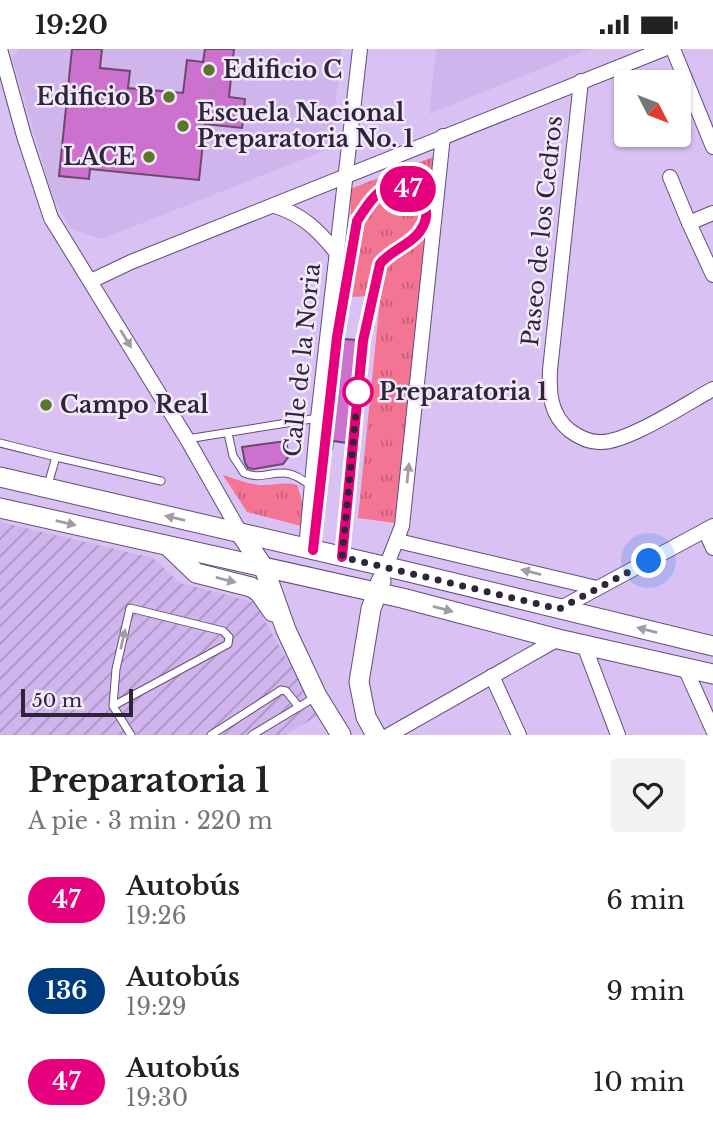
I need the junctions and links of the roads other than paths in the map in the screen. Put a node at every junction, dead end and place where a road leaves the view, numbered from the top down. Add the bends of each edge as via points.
1 (0, 49) edge
2 (360, 49) edge
3 (664, 49) edge
4 (673, 49) edge
5 (581, 81) junction
6 (443, 136) junction
7 (713, 147) edge
8 (345, 176) junction
9 (670, 177) dead end
10 (275, 206) junction
11 (713, 213) edge
12 (690, 223) junction
13 (336, 252) junction
14 (713, 275) edge
15 (91, 281) junction
16 (713, 390) edge
17 (318, 418) junction
18 (228, 433) junction
19 (187, 439) junction
20 (0, 443) edge
21 (56, 457) junction
22 (0, 477) edge
23 (161, 481) dead end
24 (313, 487) junction
25 (47, 488) junction
26 (0, 508) edge
27 (709, 528) edge
28 (241, 534) junction
29 (398, 541) junction
30 (169, 547) junction
31 (713, 548) edge
32 (310, 549) junction
33 (342, 557) junction
34 (386, 567) junction
35 (264, 568) junction
36 (597, 588) junction
37 (377, 592) junction
38 (559, 609) junction
39 (286, 630) junction
40 (558, 639) junction
41 (584, 645) junction
42 (713, 646) edge
43 (685, 668) junction
44 (713, 674) edge
45 (492, 675) junction
46 (317, 696) junction
47 (113, 706) junction
48 (299, 707) junction
49 (713, 730) edge
50 (131, 735) edge
51 (211, 735) edge
52 (252, 735) edge
53 (341, 735) edge
54 (376, 735) edge
55 (389, 735) edge
56 (519, 735) edge
57 (618, 735) edge

1 - 15 street via 51,218
2 - 8 street, Calle de la Noria
3 - 5 street
4 - 7 street
5 - 6 street
5 - 16 street, Paseo de los Cedros via 550,370 554,411 572,433 601,443 630,435
6 - 8 street
29 -> 6 street
8 - 10 street
8 - 13 street, Calle de la Noria
9 - 12 street
10 - 13 street via 307,221
10 - 15 street
11 - 12 street
12 - 14 street
13 - 17 street, Calle de la Noria
15 -> 19 street
17 - 18 lane
17 - 24 street, Calle de la Noria
18 - 19 lane
18 - 24 lane via 233,456 244,473 257,477 284,473
19 - 28 street
20 - 21 lane
21 - 23 lane
21 - 25 lane
22 - 25 main road
24 - 32 street, Calle de la Noria
28 -> 25 main road
26 -> 30 main road
27 - 31 street
27 - 36 street
28 - 32 main road
28 - 35 main road
29 - 34 street
36 -> 29 street
30 - 35 main road
30 -> 39 main road via 196,573 251,587
32 - 33 main road
32 - 33 lane via 357,221 381,192 403,187 423,202 427,212 415,238 387,254 380,264 363,341
33 - 34 main road
34 - 37 main road
34 - 38 main road
35 - 37 main road
35 - 39 main road
36 - 38 street
37 -> 40 main road
37 - 54 main road via 359,682 366,717
42 -> 38 main road
39 - 46 main road
40 - 41 main road
40 - 45 street
41 - 43 main road
41 - 57 street
43 - 44 main road
43 - 49 street
45 - 55 street
45 - 56 street
46 - 48 lane
46 - 53 main road
47 -> 47 lane via 130,608 229,636 228,644
47 - 50 lane
48 - 51 lane via 281,690
48 - 52 lane

